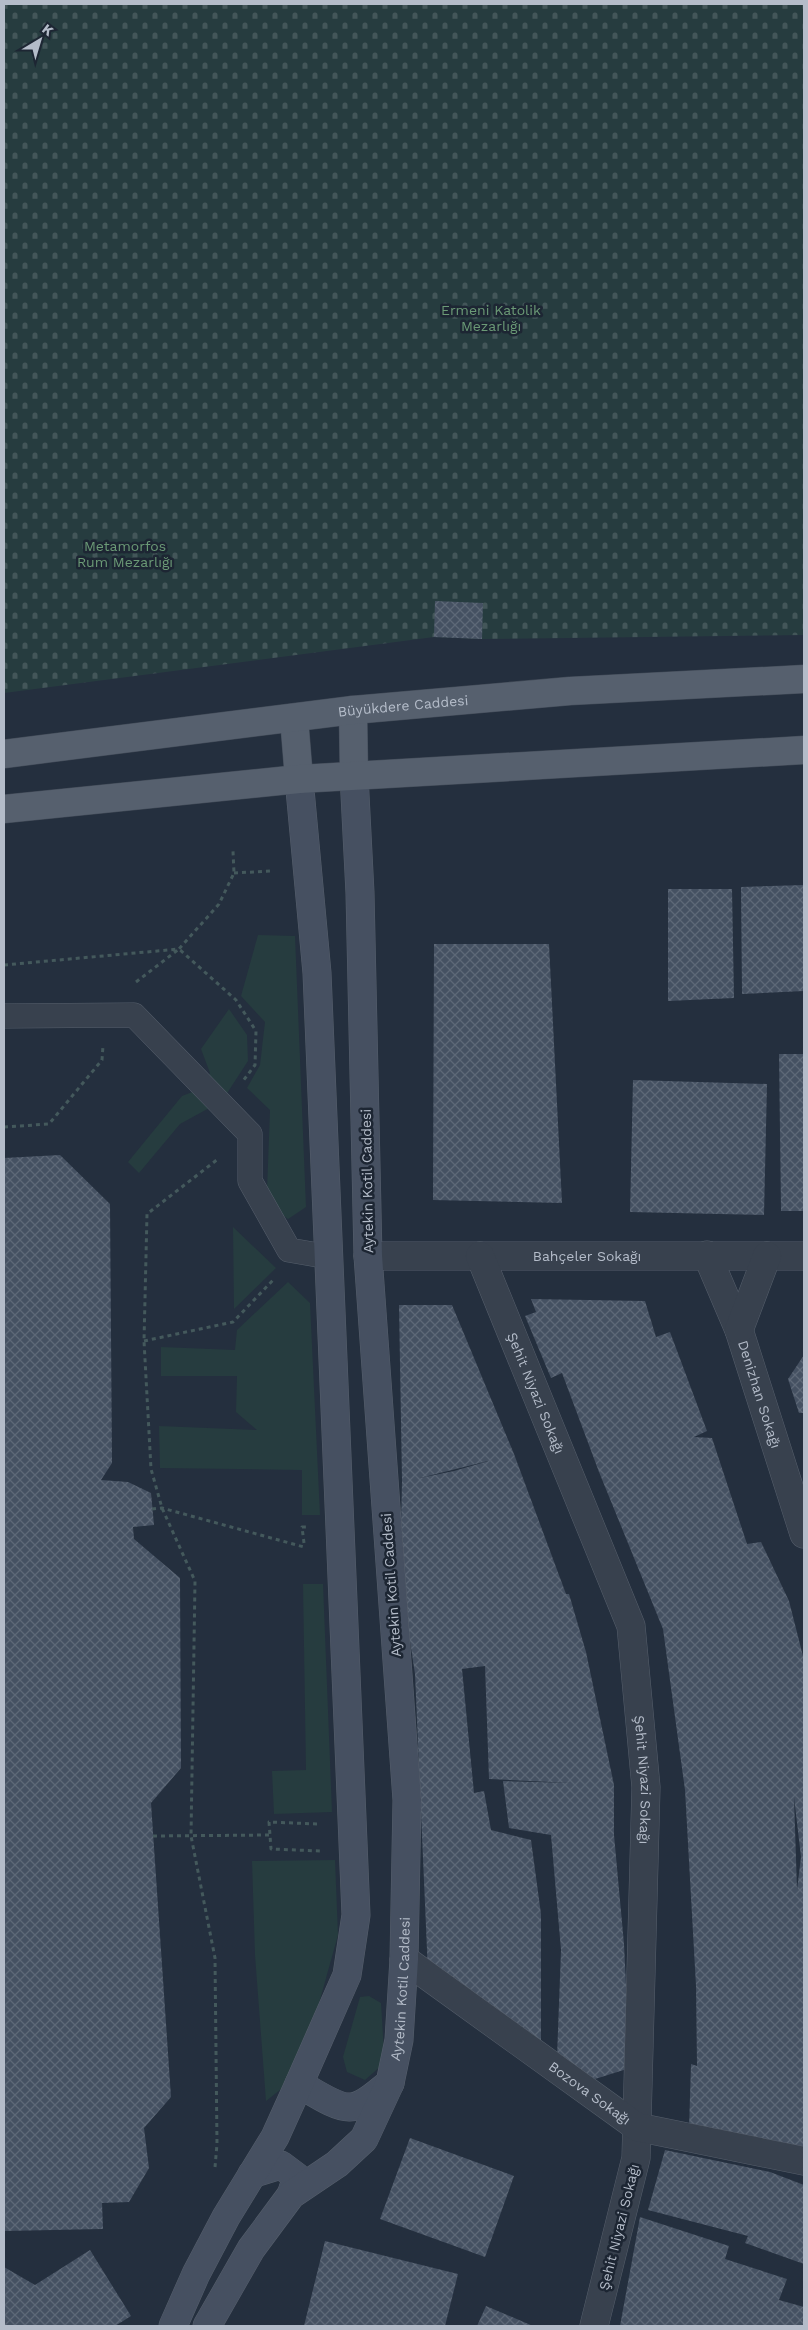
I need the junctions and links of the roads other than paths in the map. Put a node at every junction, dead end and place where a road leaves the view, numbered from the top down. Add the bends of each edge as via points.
1 (804, 679) edge
2 (353, 710) junction
3 (294, 718) junction
4 (804, 750) edge
5 (4, 754) edge
6 (354, 775) junction
7 (299, 779) junction
8 (6, 811) edge
9 (4, 1016) edge
10 (707, 1255) junction
11 (368, 1256) junction
12 (480, 1256) junction
13 (767, 1256) junction
14 (804, 1256) edge
15 (329, 1257) junction
16 (739, 1330) junction
17 (804, 1534) edge
18 (404, 1959) junction
19 (390, 2083) junction
20 (299, 2084) junction
21 (636, 2127) junction
22 (804, 2161) edge
23 (252, 2174) junction
24 (291, 2195) junction
25 (173, 2326) edge
26 (207, 2326) edge
27 (594, 2326) edge

1 - 2 main road, Büyükdere Caddesi via 570,691
2 - 3 main road, Büyükdere Caddesi
2 - 6 main road
3 - 5 main road, Büyükdere Caddesi
3 - 7 main road
4 - 6 main road
6 - 7 main road
6 - 11 main road, Aytekin Kotil Caddesi via 360,893
7 - 8 main road
7 - 15 main road via 317,974
9 - 15 lane via 134,1015 250,1134 250,1181 288,1250
10 - 12 street, Bahçeler Sokağı
10 - 13 street, Bahçeler Sokağı
10 - 16 street
11 - 12 street, Bahçeler Sokağı
11 - 18 main road, Aytekin Kotil Caddesi via 407,1800
12 - 21 street, Şehit Niyazi Sokağı via 630,1626 646,1787
13 - 14 street, Bahçeler Sokağı
13 - 16 street, Denizhan Sokağı
15 - 20 main road via 356,1915 347,1975
16 - 17 street, Denizhan Sokağı
18 - 19 main road, Aytekin Kotil Caddesi via 399,2040
18 - 21 street, Bozova Sokağı
19 - 20 main road via 364,2102 350,2107 332,2102
19 - 24 main road, Aytekin Kotil Caddesi via 364,2139 338,2164
20 - 23 main road via 275,2137
21 - 22 street, Bozova Sokağı
21 - 27 street, Şehit Niyazi Sokağı via 636,2158
23 - 24 main road via 281,2165 297,2177
23 - 25 main road via 196,2274
24 - 26 main road, Aytekin Kotil Caddesi via 250,2249

